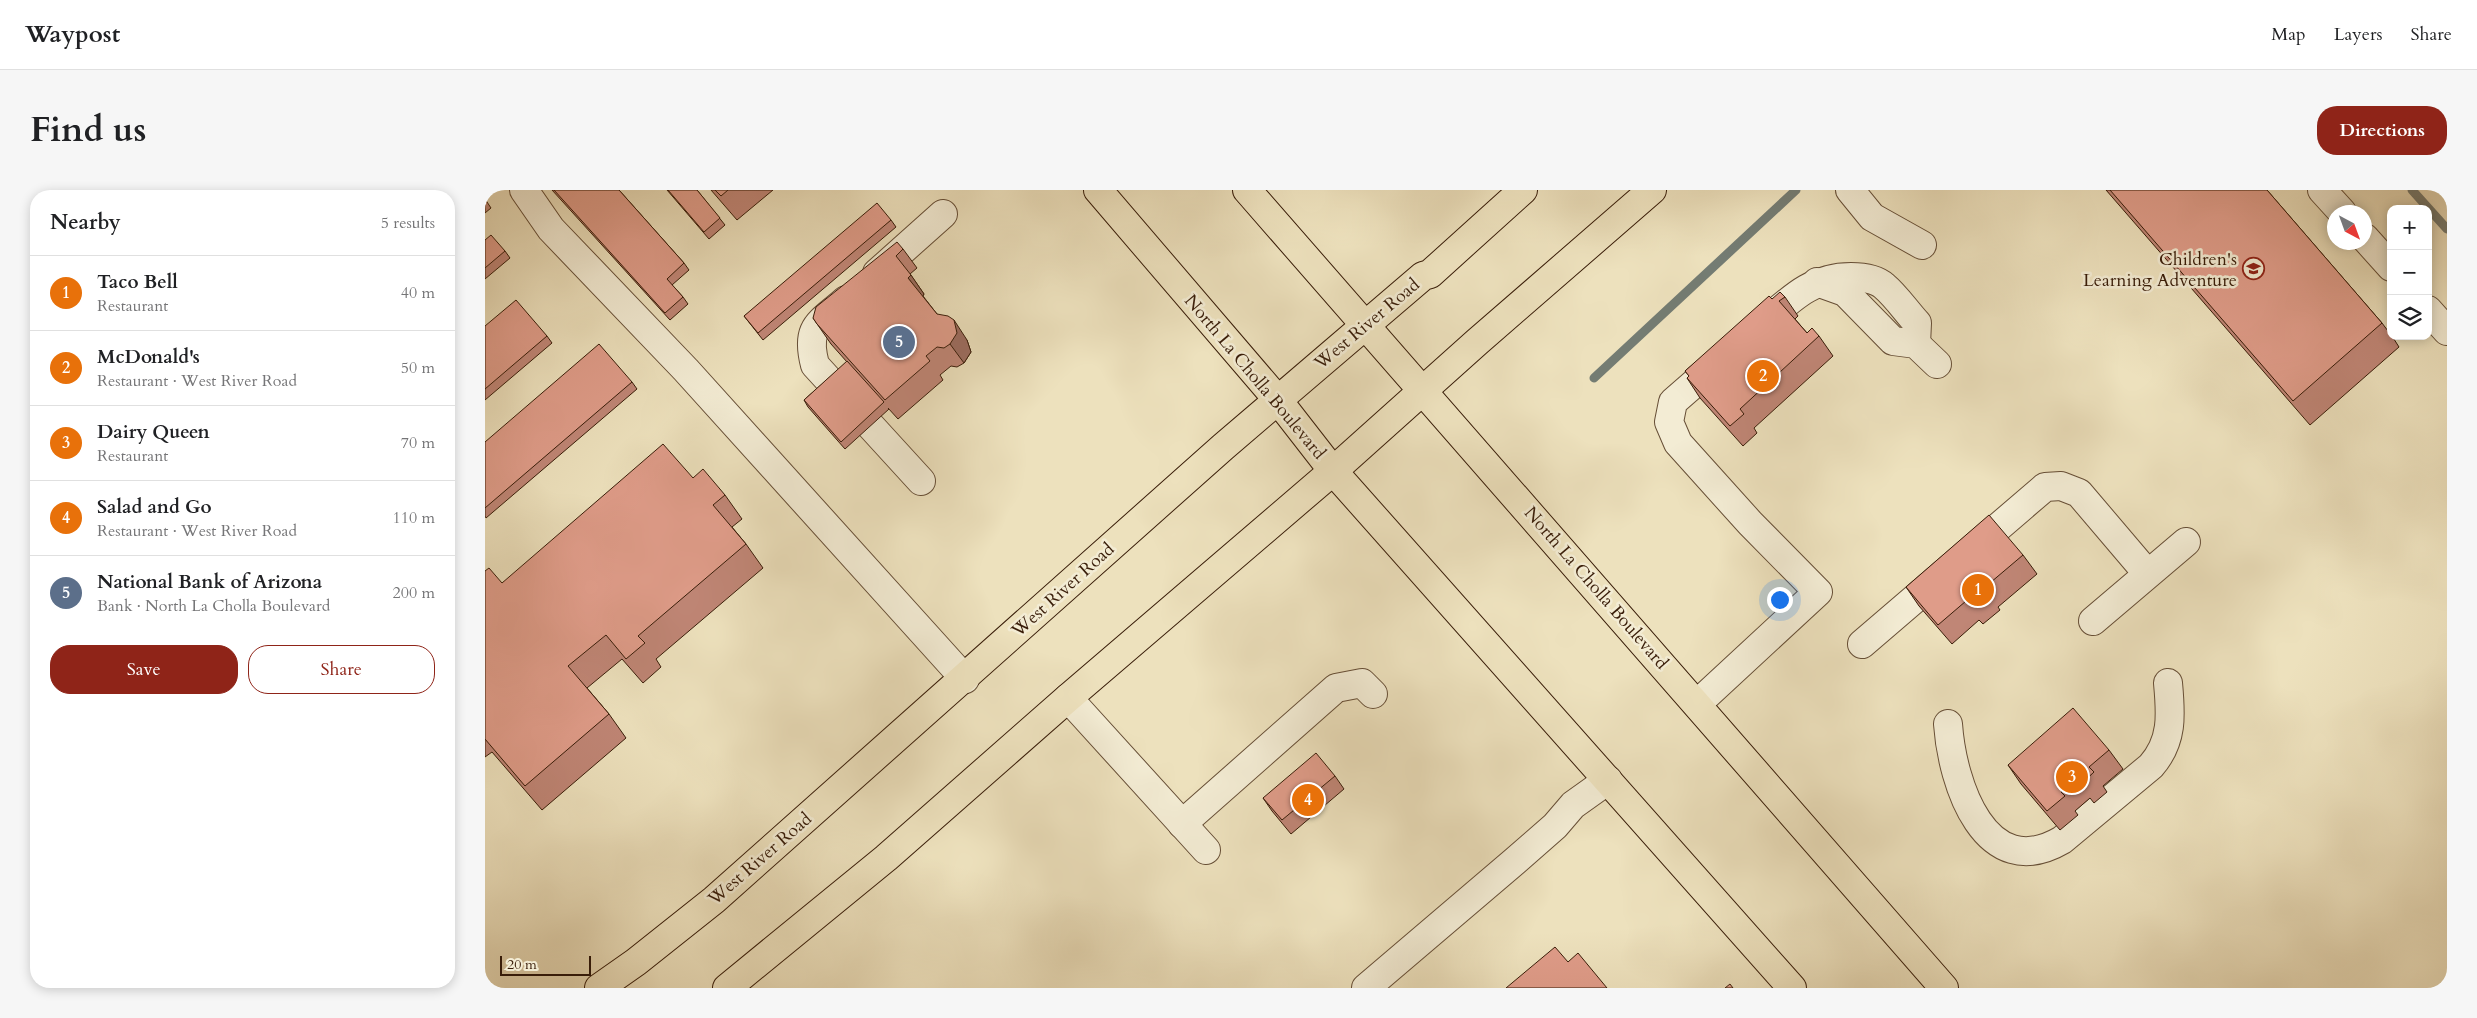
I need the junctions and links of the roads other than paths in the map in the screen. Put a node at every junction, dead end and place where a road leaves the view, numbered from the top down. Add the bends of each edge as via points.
1 (524, 190) edge
2 (1098, 190) edge
3 (1247, 190) edge
4 (1523, 190) edge
5 (1652, 190) edge
6 (1850, 190) edge
7 (2322, 190) edge
8 (2336, 205) edge
9 (943, 214) dead end
10 (1922, 245) dead end
11 (2372, 246) edge
12 (2387, 263) edge
13 (2432, 314) edge
14 (1367, 326) junction
15 (2447, 331) edge
16 (1937, 364) dead end
17 (1424, 391) junction
18 (1277, 399) junction
19 (1333, 471) junction
20 (921, 481) dead end
21 (2186, 542) dead end
22 (2147, 573) junction
23 (2093, 621) dead end
24 (1862, 644) dead end
25 (965, 678) junction
26 (2168, 683) dead end
27 (1373, 694) dead end
28 (1067, 698) junction
29 (1697, 704) junction
30 (1948, 724) dead end
31 (1608, 780) junction
32 (1182, 824) junction
33 (1206, 850) dead end
34 (599, 988) edge
35 (727, 988) edge
36 (1366, 988) edge
37 (1792, 988) edge
38 (1943, 988) edge

1 - 25 lane via 551,229 686,370
2 - 18 main road, North La Cholla Boulevard
3 - 14 main road, North La Cholla Boulevard
4 - 14 main road, West River Road
5 - 17 main road
6 - 10 lane via 1872,217
7 - 8 lane
9 - 20 lane via 815,328 810,345 815,365
11 - 12 lane
13 - 15 lane
14 - 17 main road, North La Cholla Boulevard
14 - 18 main road, West River Road
16 - 29 lane via 1916,344 1917,323 1882,284 1861,277 1841,277 1817,282 1798,294 1673,402 1669,422 1678,443 1750,524 1818,592
17 - 19 main road
17 - 29 main road, North La Cholla Boulevard
18 - 19 main road, North La Cholla Boulevard
18 - 25 main road, West River Road
19 - 28 main road
19 - 31 main road, North La Cholla Boulevard
21 - 22 lane
22 - 23 lane
22 - 24 lane via 2079,493 2061,486 2045,486
25 - 34 main road, West River Road via 714,900
26 - 30 lane via 2169,737 2160,755 2062,840 2030,853 1999,845 1972,814 1950,750
27 - 32 lane via 1362,683 1336,688
28 - 32 lane
28 - 35 main road via 886,858
29 - 38 main road, North La Cholla Boulevard
31 - 36 lane via 1573,805 1522,856
31 - 37 main road, North La Cholla Boulevard
32 - 33 lane

